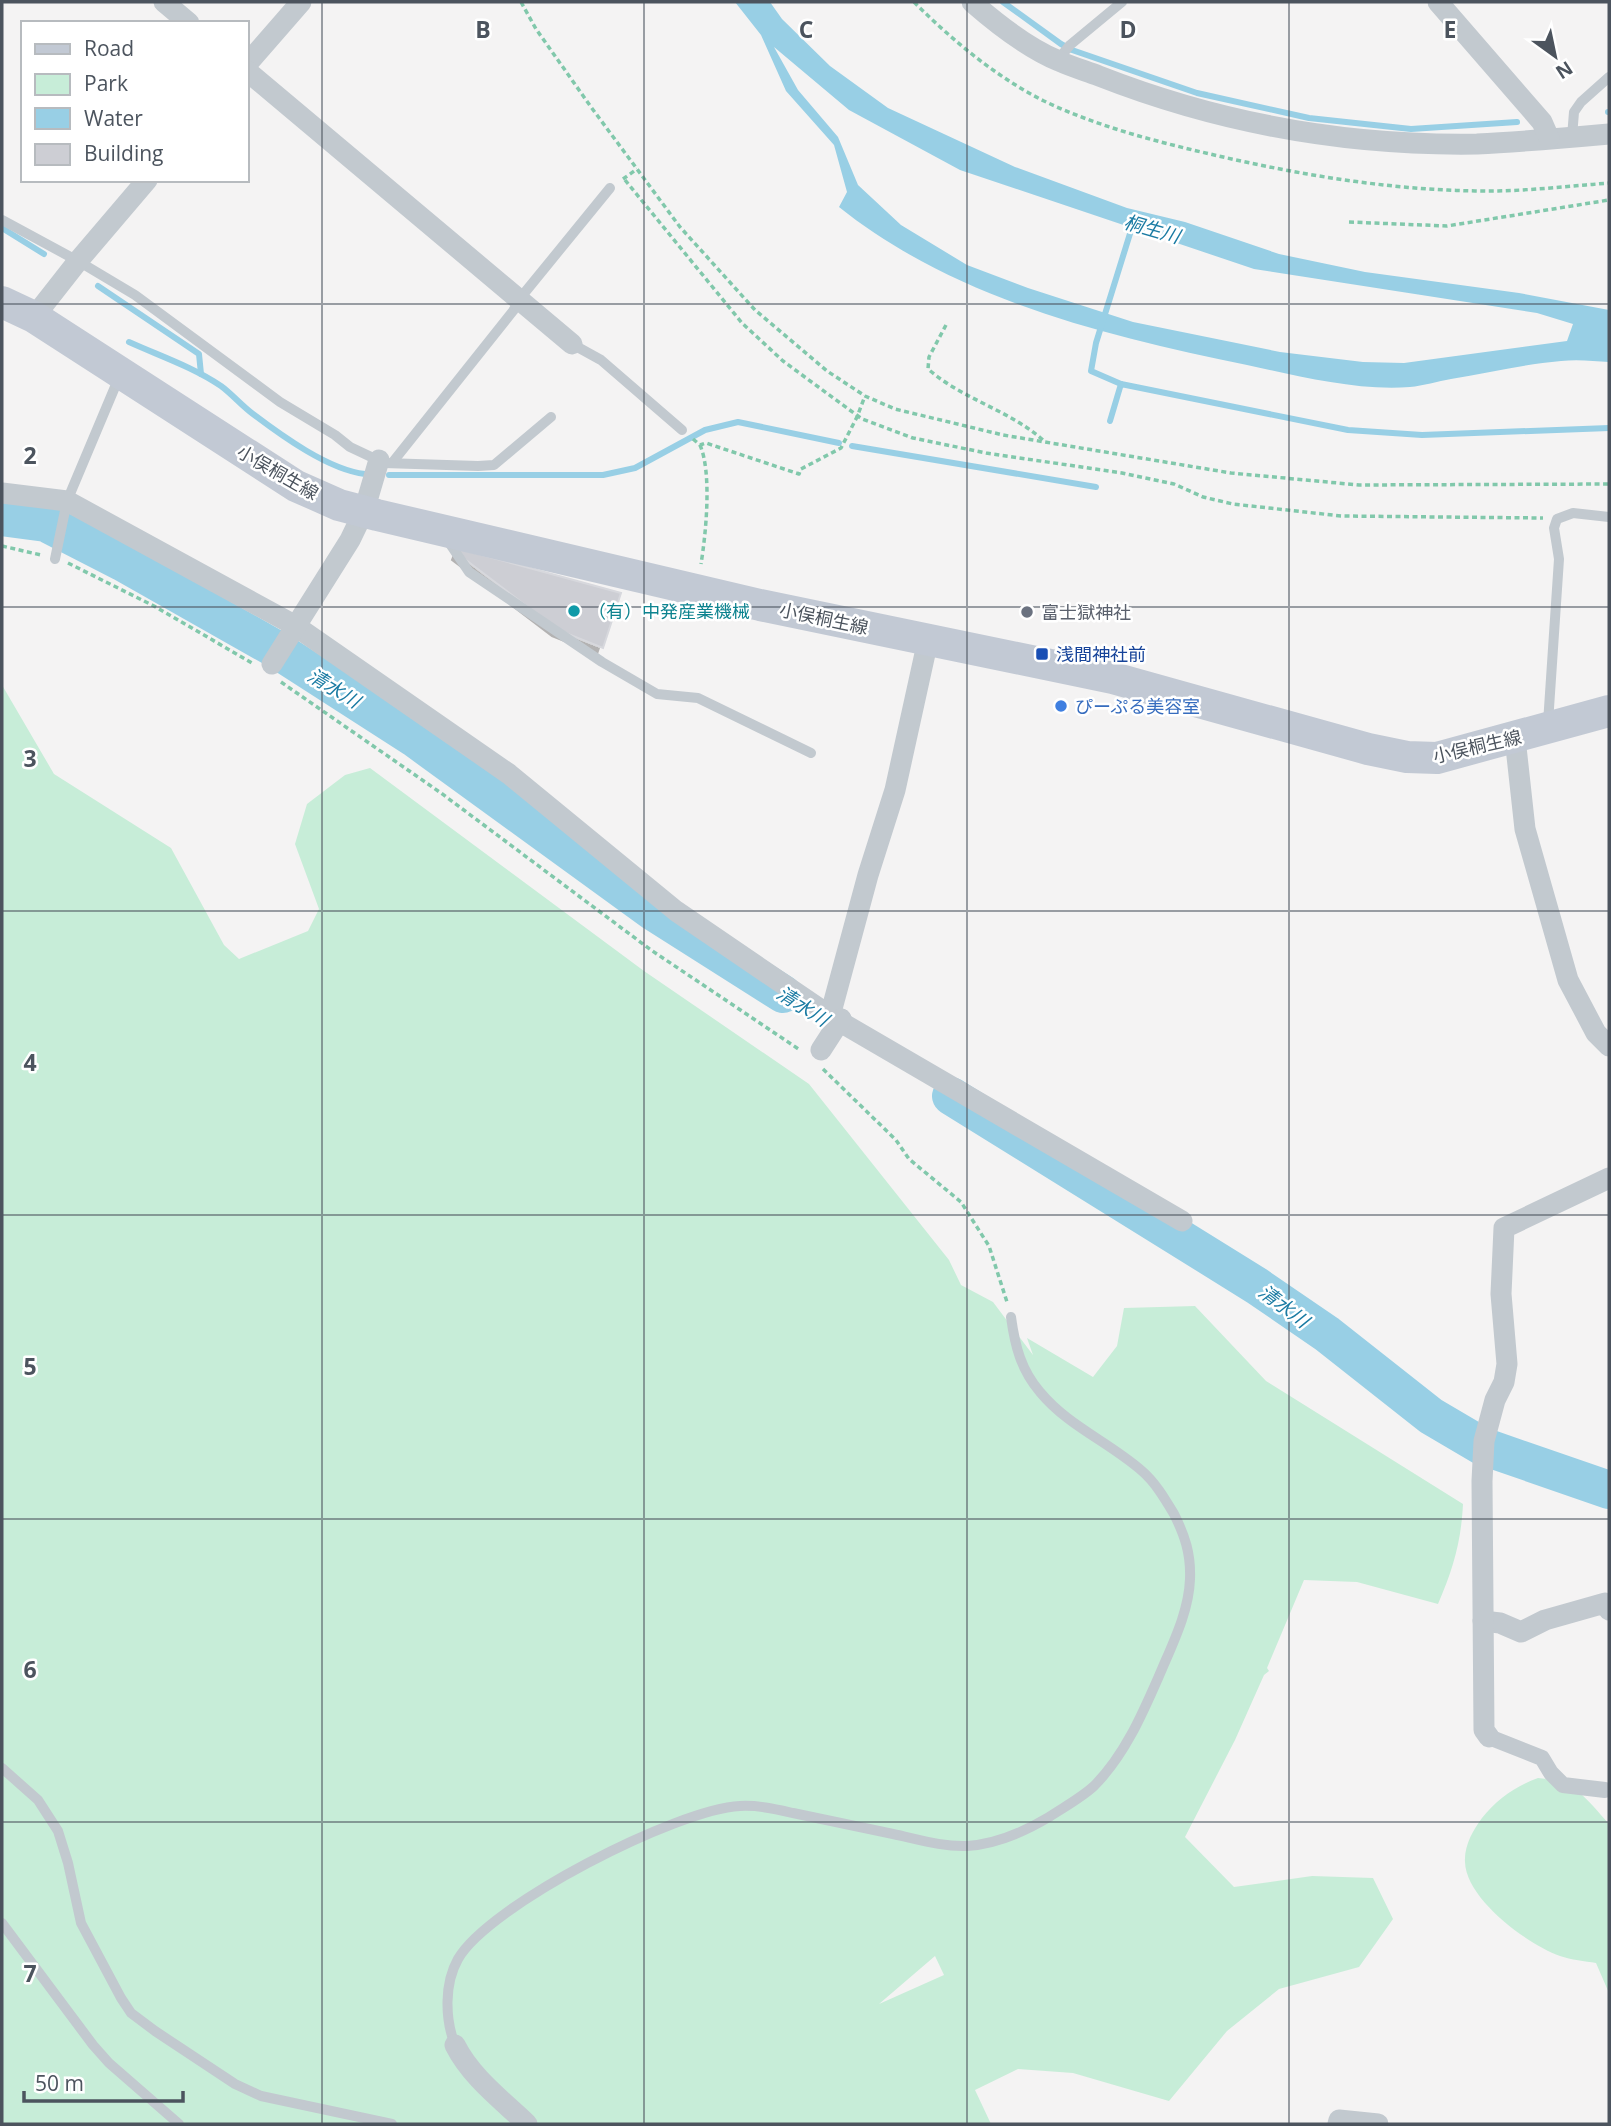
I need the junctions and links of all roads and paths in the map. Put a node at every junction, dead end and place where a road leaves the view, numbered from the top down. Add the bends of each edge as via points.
1 (164, 2) edge
2 (301, 2) edge
3 (521, 2) edge
4 (972, 2) edge
5 (1122, 2) edge
6 (1438, 2) edge
7 (187, 21) edge
8 (1064, 52) junction
9 (248, 63) edge
10 (248, 72) edge
11 (1609, 78) edge
12 (1609, 134) edge
13 (1572, 137) junction
14 (1549, 138) junction
15 (637, 168) junction
16 (632, 173) dead end
17 (624, 178) dead end
18 (145, 182) edge
19 (610, 188) dead end
20 (1609, 200) edge
21 (2, 220) edge
22 (1349, 222) dead end
23 (78, 261) junction
24 (519, 301) junction
25 (2, 302) edge
26 (34, 317) junction
27 (947, 325) dead end
28 (572, 344) joint
29 (121, 373) junction
30 (865, 396) junction
31 (551, 417) dead end
32 (857, 417) junction
33 (682, 429) joint
34 (1045, 442) junction
35 (700, 445) junction
36 (385, 462) junction
37 (1609, 484) edge
38 (2, 493) edge
39 (65, 508) junction
40 (364, 511) junction
41 (1609, 517) edge
42 (1557, 519) junction
43 (440, 530) junction
44 (2, 546) edge
45 (56, 553) junction
46 (697, 590) junction
47 (291, 630) junction
48 (928, 640) junction
49 (270, 668) junction
50 (1609, 711) edge
51 (1547, 729) junction
52 (1515, 738) junction
53 (811, 753) dead end
54 (836, 1018) junction
55 (1609, 1046) edge
56 (818, 1056) junction
57 (1609, 1178) edge
58 (1182, 1221) dead end
59 (1011, 1317) joint
60 (1609, 1610) edge
61 (1483, 1621) junction
62 (1489, 1737) joint
63 (2, 1768) edge
64 (1607, 1790) edge
65 (2, 1923) edge
66 (455, 2045) joint
67 (179, 2124) edge
68 (392, 2124) edge
69 (527, 2124) edge
70 (1338, 2124) edge
71 (1378, 2124) edge

1 - 7 street
2 - 9 street
3 - 15 path
4 - 8 street via 1008,29
5 - 8 lane
6 - 14 street via 1542,122
8 - 14 street via 1127,87 1211,113 1328,135 1478,144
10 - 24 street
11 - 13 lane via 1574,112
12 - 13 street
13 - 14 street
15 - 16 path
15 - 30 path via 680,227 755,310 827,371
17 - 32 path via 742,323
18 - 23 street
19 - 24 lane
20 - 22 path via 1447,226
21 - 23 lane
23 - 26 street
23 - 36 lane via 135,295 280,402 350,447
24 - 28 street
24 - 36 lane
25 - 26 main road, 小俣桐生線
26 - 29 main road, 小俣桐生線
27 - 34 path via 929,357 928,369 1028,427
28 - 33 lane via 601,360
29 - 39 lane
29 - 40 main road, 小俣桐生線 via 296,486
30 - 32 path
30 - 34 path via 895,409
31 - 36 lane via 494,465
32 - 35 path via 841,447 799,474 706,443
32 - 42 path via 914,438 1148,478 1233,504 1340,516
33 - 35 path
34 - 37 path via 1231,473 1333,484
35 - 46 path via 705,460 706,531
36 - 40 street
38 - 39 street
39 - 45 lane
39 - 47 street
40 - 43 main road, 小俣桐生線
40 - 47 street
41 - 42 lane via 1573,513
42 - 51 lane via 1559,559
43 - 46 main road, 小俣桐生線
43 - 53 lane via 468,572 602,662 657,694 698,698
44 - 45 path
45 - 49 path
46 - 48 main road, 小俣桐生線
47 - 49 street
47 - 54 street via 509,774 676,911
48 - 52 main road, 小俣桐生線 via 1113,678 1407,757 1437,758
48 - 54 street
49 - 56 path via 651,950
50 - 51 main road, 小俣桐生線
51 - 52 main road, 小俣桐生線
52 - 55 street via 1525,829 1568,980 1596,1034
54 - 56 street, bridge
54 - 58 street
56 - 59 path via 909,1159 961,1202 989,1246
57 - 61 street via 1504,1228 1501,1294 1507,1364 1484,1441
59 - 66 lane via 1017,1353 1039,1391 1075,1425 1143,1472 1177,1521 1191,1560 1190,1584 1170,1652 1136,1726 1108,1770 1083,1794 1033,1827 966,1846 759,1805 724,1807 681,1819 568,1874 476,1937 455,1964 451,1981 447,2015
60 - 61 street via 1605,1602 1521,1632
61 - 62 street via 1484,1730
62 - 64 street via 1542,1758 1563,1785
63 - 68 lane via 38,1800 58,1831 82,1923 131,2013 235,2084 261,2096
65 - 67 lane via 93,2045
66 - 69 street via 477,2077
70 - 71 street via 1339,2120

